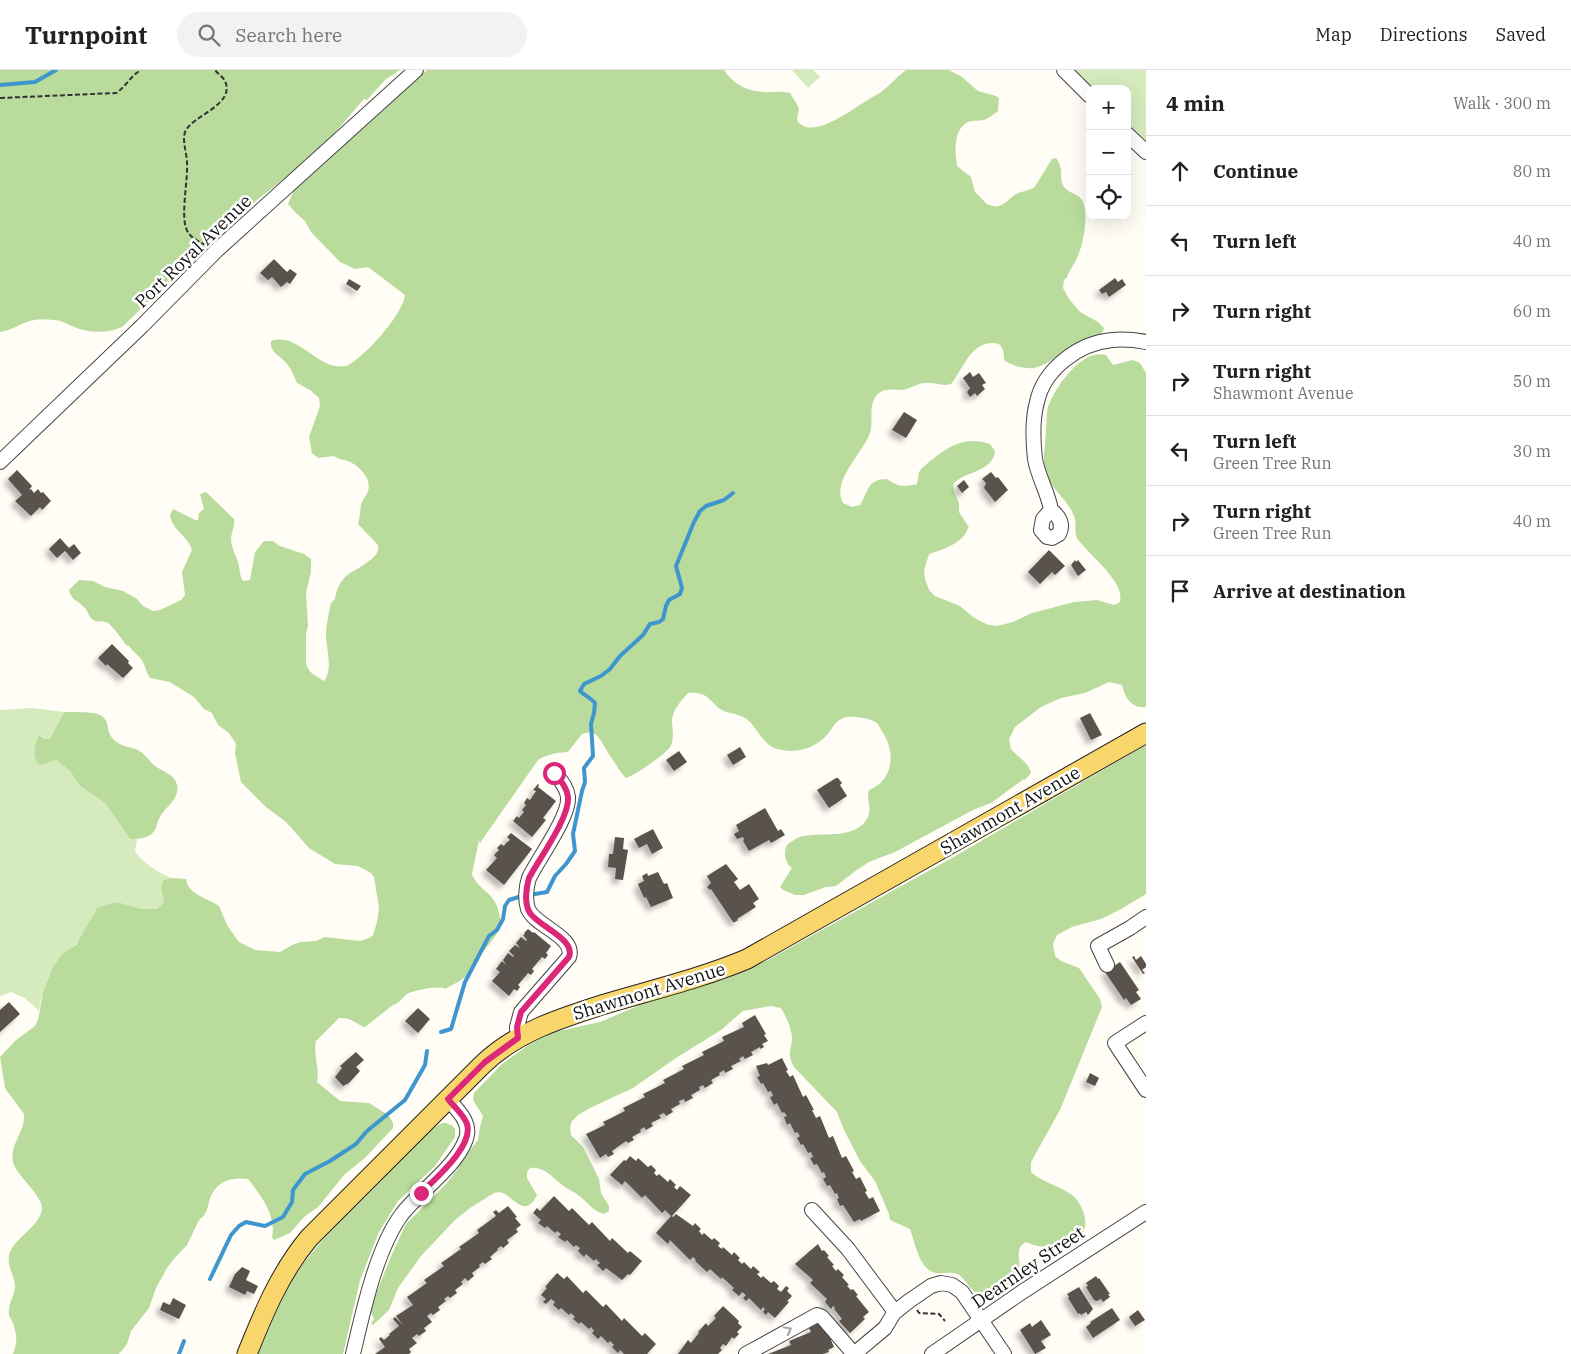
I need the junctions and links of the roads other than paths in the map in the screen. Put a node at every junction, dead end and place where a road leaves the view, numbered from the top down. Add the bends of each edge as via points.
1 (416, 70) edge
2 (1064, 70) edge
3 (1086, 92) edge
4 (1131, 138) edge
5 (1146, 152) edge
6 (1146, 342) edge
7 (0, 462) edge
8 (1051, 510) dead end
9 (1146, 733) edge
10 (554, 773) dead end
11 (1146, 917) edge
12 (1107, 965) dead end
13 (1146, 1023) edge
14 (518, 1038) junction
15 (1146, 1090) edge
16 (448, 1099) junction
17 (812, 1210) dead end
18 (1146, 1212) edge
19 (895, 1312) junction
20 (982, 1320) junction
21 (247, 1354) edge
22 (353, 1354) edge
23 (746, 1354) edge
24 (854, 1354) edge
25 (932, 1354) edge
26 (1004, 1354) edge

1 - 7 street, Port Royal Avenue via 216,252
2 - 3 street
4 - 5 street
6 - 8 street via 1111,340 1089,346 1068,358 1049,376 1037,401 1034,432 1037,469
9 - 14 main road, Shawmont Avenue via 747,959 558,1019
10 - 14 street via 567,790 566,810 532,871 526,887 527,907 533,916 568,944 571,953 521,1012
11 - 12 street via 1098,946
13 - 15 street via 1116,1043
14 - 16 main road, Shawmont Avenue via 485,1062
16 - 21 main road, Shawmont Avenue via 299,1250 275,1288
16 - 22 street via 467,1125 466,1138 454,1158 406,1210 393,1231 371,1286
17 - 19 street via 848,1249
18 - 20 street, Dearnley Street
19 - 20 street via 927,1288 946,1284 962,1292
19 - 24 street via 884,1328
20 - 25 street, Dearnley Street
20 - 26 street
23 -> 24 street via 817,1315

